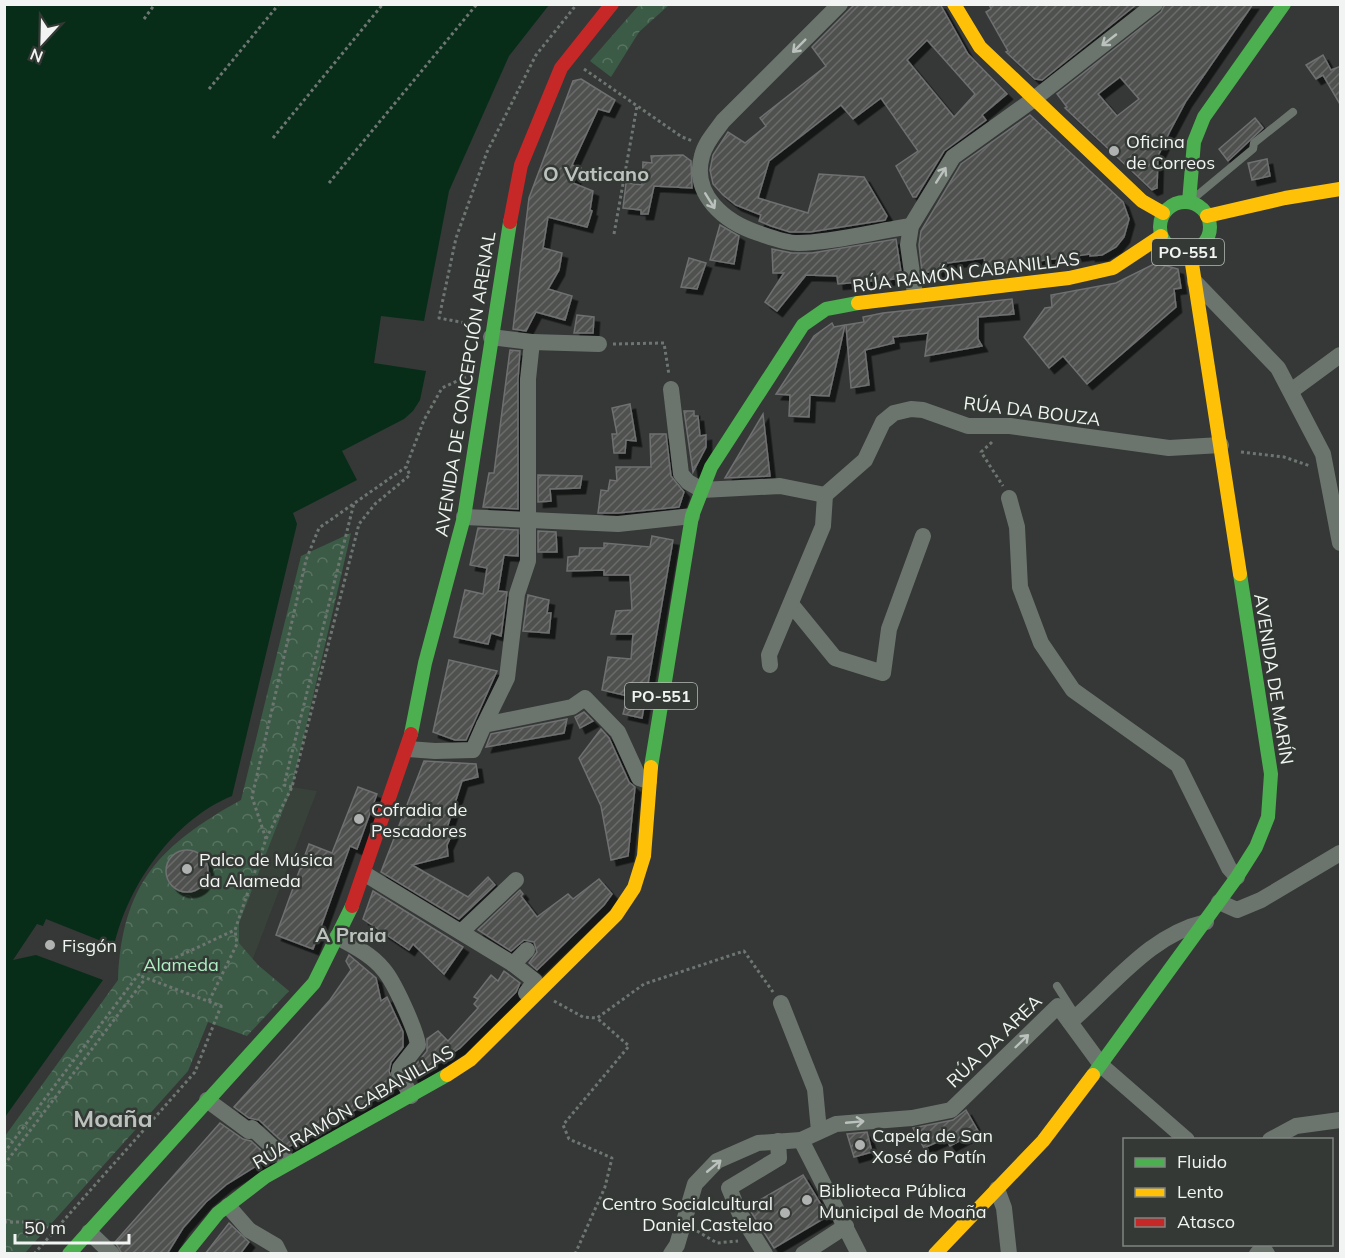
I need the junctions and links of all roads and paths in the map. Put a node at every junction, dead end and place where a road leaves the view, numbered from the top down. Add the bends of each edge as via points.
1 (155, 4) edge
2 (279, 4) edge
3 (383, 4) edge
4 (477, 4) edge
5 (577, 4) edge
6 (612, 4) edge
7 (840, 4) edge
8 (954, 4) edge
9 (1155, 4) edge
10 (1284, 4) edge
11 (144, 19) dead end
12 (568, 57) junction
13 (209, 89) dead end
14 (1034, 99) junction
15 (637, 105) junction
16 (1293, 112) dead end
17 (273, 138) dead end
18 (705, 148) junction
19 (329, 183) dead end
20 (1341, 189) edge
21 (1189, 202) junction
22 (1163, 213) junction
23 (1208, 216) junction
24 (911, 225) junction
25 (614, 234) dead end
26 (1161, 236) junction
27 (1190, 251) junction
28 (1194, 281) junction
29 (915, 294) junction
30 (474, 324) dead end
31 (491, 337) junction
32 (532, 342) junction
33 (599, 344) joint
34 (1341, 355) edge
35 (466, 377) dead end
36 (671, 389) joint
37 (1291, 392) junction
38 (1010, 426) junction
39 (1221, 445) junction
40 (406, 467) junction
41 (1326, 472) junction
42 (702, 490) junction
43 (825, 495) junction
44 (1009, 498) joint
45 (354, 503) junction
46 (692, 516) junction
47 (464, 517) junction
48 (527, 520) junction
49 (923, 536) dead end
50 (1341, 543) edge
51 (790, 604) junction
52 (770, 665) dead end
53 (484, 724) junction
54 (408, 749) junction
55 (649, 781) junction
56 (292, 787) junction
57 (266, 839) junction
58 (1341, 854) edge
59 (365, 874) junction
60 (1237, 877) junction
61 (516, 880) dead end
62 (1219, 902) junction
63 (1206, 922) junction
64 (235, 930) junction
65 (461, 932) junction
66 (337, 937) junction
67 (527, 950) dead end
68 (513, 964) junction
69 (138, 975) junction
70 (146, 979) junction
71 (1057, 986) dead end
72 (532, 998) junction
73 (208, 1001) junction
74 (781, 1003) joint
75 (597, 1018) junction
76 (1073, 1019) junction
77 (1102, 1066) junction
78 (411, 1096) junction
79 (207, 1100) junction
80 (1341, 1120) edge
81 (819, 1131) junction
82 (1185, 1138) edge
83 (1274, 1138) edge
84 (801, 1140) junction
85 (778, 1141) junction
86 (4, 1153) edge
87 (289, 1162) junction
88 (4, 1165) edge
89 (997, 1189) junction
90 (228, 1206) junction
91 (4, 1222) edge
92 (683, 1223) junction
93 (846, 1226) junction
94 (54, 1231) junction
95 (89, 1232) junction
96 (754, 1235) junction
97 (34, 1254) edge
98 (69, 1254) edge
99 (112, 1254) edge
100 (185, 1254) edge
101 (280, 1254) edge
102 (575, 1254) edge
103 (672, 1254) edge
104 (765, 1254) edge
105 (803, 1254) edge
106 (859, 1254) edge
107 (935, 1254) edge
108 (1009, 1254) edge
109 (1257, 1254) edge
110 (1267, 1254) edge

1 - 11 path
2 - 13 path
3 - 17 path
4 - 19 path
5 - 30 path via 536,55 487,152 456,237 439,318
6 - 12 main road, AVENIDA DE CONCEPCIÓN ARENAL
7 -> 18 street via 723,121
8 - 14 main road via 980,47
9 -> 14 street
10 - 21 main road via 1204,117 1194,142
12 - 15 path
12 - 31 main road, AVENIDA DE CONCEPCIÓN ARENAL via 521,165
14 - 22 main road via 1142,201
24 -> 14 street via 953,157
15 - 18 path
15 - 25 path
16 - 21 lane
18 -> 24 street via 701,163 706,196 716,210 748,230 796,243
20 - 23 main road, PO-551
21 - 22 main road, PO-551 via 1174,204
21 - 23 main road, PO-551
22 - 26 main road, PO-551
23 - 27 main road, PO-551 via 1207,238
24 - 29 street via 908,245
26 - 27 main road, PO-551 via 1176,251
26 - 29 main road, RÚA RAMÓN CABANILLAS / PO-551 via 1113,268 1069,278
27 - 28 main road, AVENIDA DE MARÍN
28 - 37 street via 1278,368
28 - 39 main road, AVENIDA DE MARÍN
29 - 42 main road, RÚA RAMÓN CABANILLAS / PO-551 via 826,309 803,325 711,467
31 - 32 street
31 - 47 main road, AVENIDA DE CONCEPCIÓN ARENAL
32 - 33 street
32 - 48 street
33 - 36 path via 664,343
34 - 37 street
35 - 40 path via 442,388 424,420
36 - 42 street via 681,474
37 - 41 street via 1323,454
38 - 39 street, RÚA DA BOUZA via 1169,448
38 - 43 street, RÚA DA BOUZA via 968,426 923,410 901,410 883,422 858,468
38 - 44 path via 981,452 998,474
39 - 41 path via 1240,452 1284,458
39 - 60 main road, AVENIDA DE MARÍN via 1271,774 1268,817 1256,847
40 - 45 path
40 - 56 path via 410,475 375,504 359,524
41 - 50 street
42 - 43 street via 780,486
42 - 46 main road, RÚA RAMÓN CABANILLAS / PO-551
43 - 51 street via 824,526
44 - 60 street via 1017,526 1020,587 1041,644 1073,690 1178,765
45 - 56 path via 284,785
45 - 57 path via 319,528 306,560 252,797
46 - 48 street via 618,524
46 - 55 main road, RÚA RAMÓN CABANILLAS / PO-551
47 - 48 street
47 - 54 main road, AVENIDA DE CONCEPCIÓN ARENAL via 425,663
48 - 53 street via 528,561 517,594 507,678
49 - 51 street via 889,629 883,673 835,658
51 - 52 street via 769,655
53 - 54 street via 473,750
53 - 55 street via 572,707 585,698 618,732 639,778
54 - 59 main road, AVENIDA DE CONCEPCIÓN ARENAL
55 - 72 main road, RÚA RAMÓN CABANILLAS / PO-551 via 644,856 634,888 616,915
56 - 57 path
57 - 64 path
58 - 62 street via 1237,910
59 - 65 street
59 - 66 main road, AVENIDA DE CONCEPCIÓN ARENAL
60 - 62 main road, AVENIDA DE MARÍN
61 - 65 street
62 - 63 main road, AVENIDA DE MARÍN
63 - 76 street via 1172,934 1143,953
63 - 77 main road, AVENIDA DE MARÍN
64 - 69 path
64 - 73 path via 237,944
65 - 68 street
66 - 78 street via 384,969 416,1032 418,1045 399,1073
66 - 79 main road, AVENIDA DE CONCEPCIÓN ARENAL via 314,983
67 - 68 street
68 - 72 street via 536,981 525,992
69 - 70 path
69 - 86 path
70 - 73 path
70 - 88 path
71 - 76 lane
72 - 75 path via 539,1007 548,997 582,1017
72 - 78 main road, RÚA RAMÓN CABANILLAS / PO-551 via 470,1060
73 - 94 path via 221,1006 195,1072
74 - 75 path via 744,951 644,984
74 - 81 street via 815,1089
75 - 102 path via 629,1046 563,1125 569,1139 612,1158 606,1186
76 - 77 street, RÚA DA AREA
81 -> 76 street, RÚA DA AREA via 836,1124 912,1118 951,1110 1058,1006
77 - 82 street, RÚA DA AREA
77 - 89 main road, AVENIDA DE MARÍN via 1043,1141
78 - 87 main road, RÚA RAMÓN CABANILLAS / PO-551
79 - 87 street via 249,1131 252,1128 266,1138
79 - 95 main road, AVENIDA DE CONCEPCIÓN ARENAL
80 - 83 street via 1296,1126
81 - 84 street, RÚA DA AREA
84 - 85 street
84 - 93 street
92 -> 85 street via 695,1184 717,1161 758,1143
85 - 96 street via 779,1158 729,1188
87 - 90 main road, RÚA RAMÓN CABANILLAS / PO-551
89 - 107 main road, AVENIDA DE MARÍN
89 - 108 street via 1004,1208
90 - 100 main road, RÚA RAMÓN CABANILLAS / PO-551
90 - 101 street via 249,1230 276,1246
91 - 94 path via 35,1222
92 - 96 path via 717,1243
92 - 103 street
93 - 105 street
93 - 106 street
94 - 97 path
95 - 98 main road, AVENIDA DE CONCEPCIÓN ARENAL
95 - 99 street
96 - 104 street
109 - 110 street via 1263,1248

